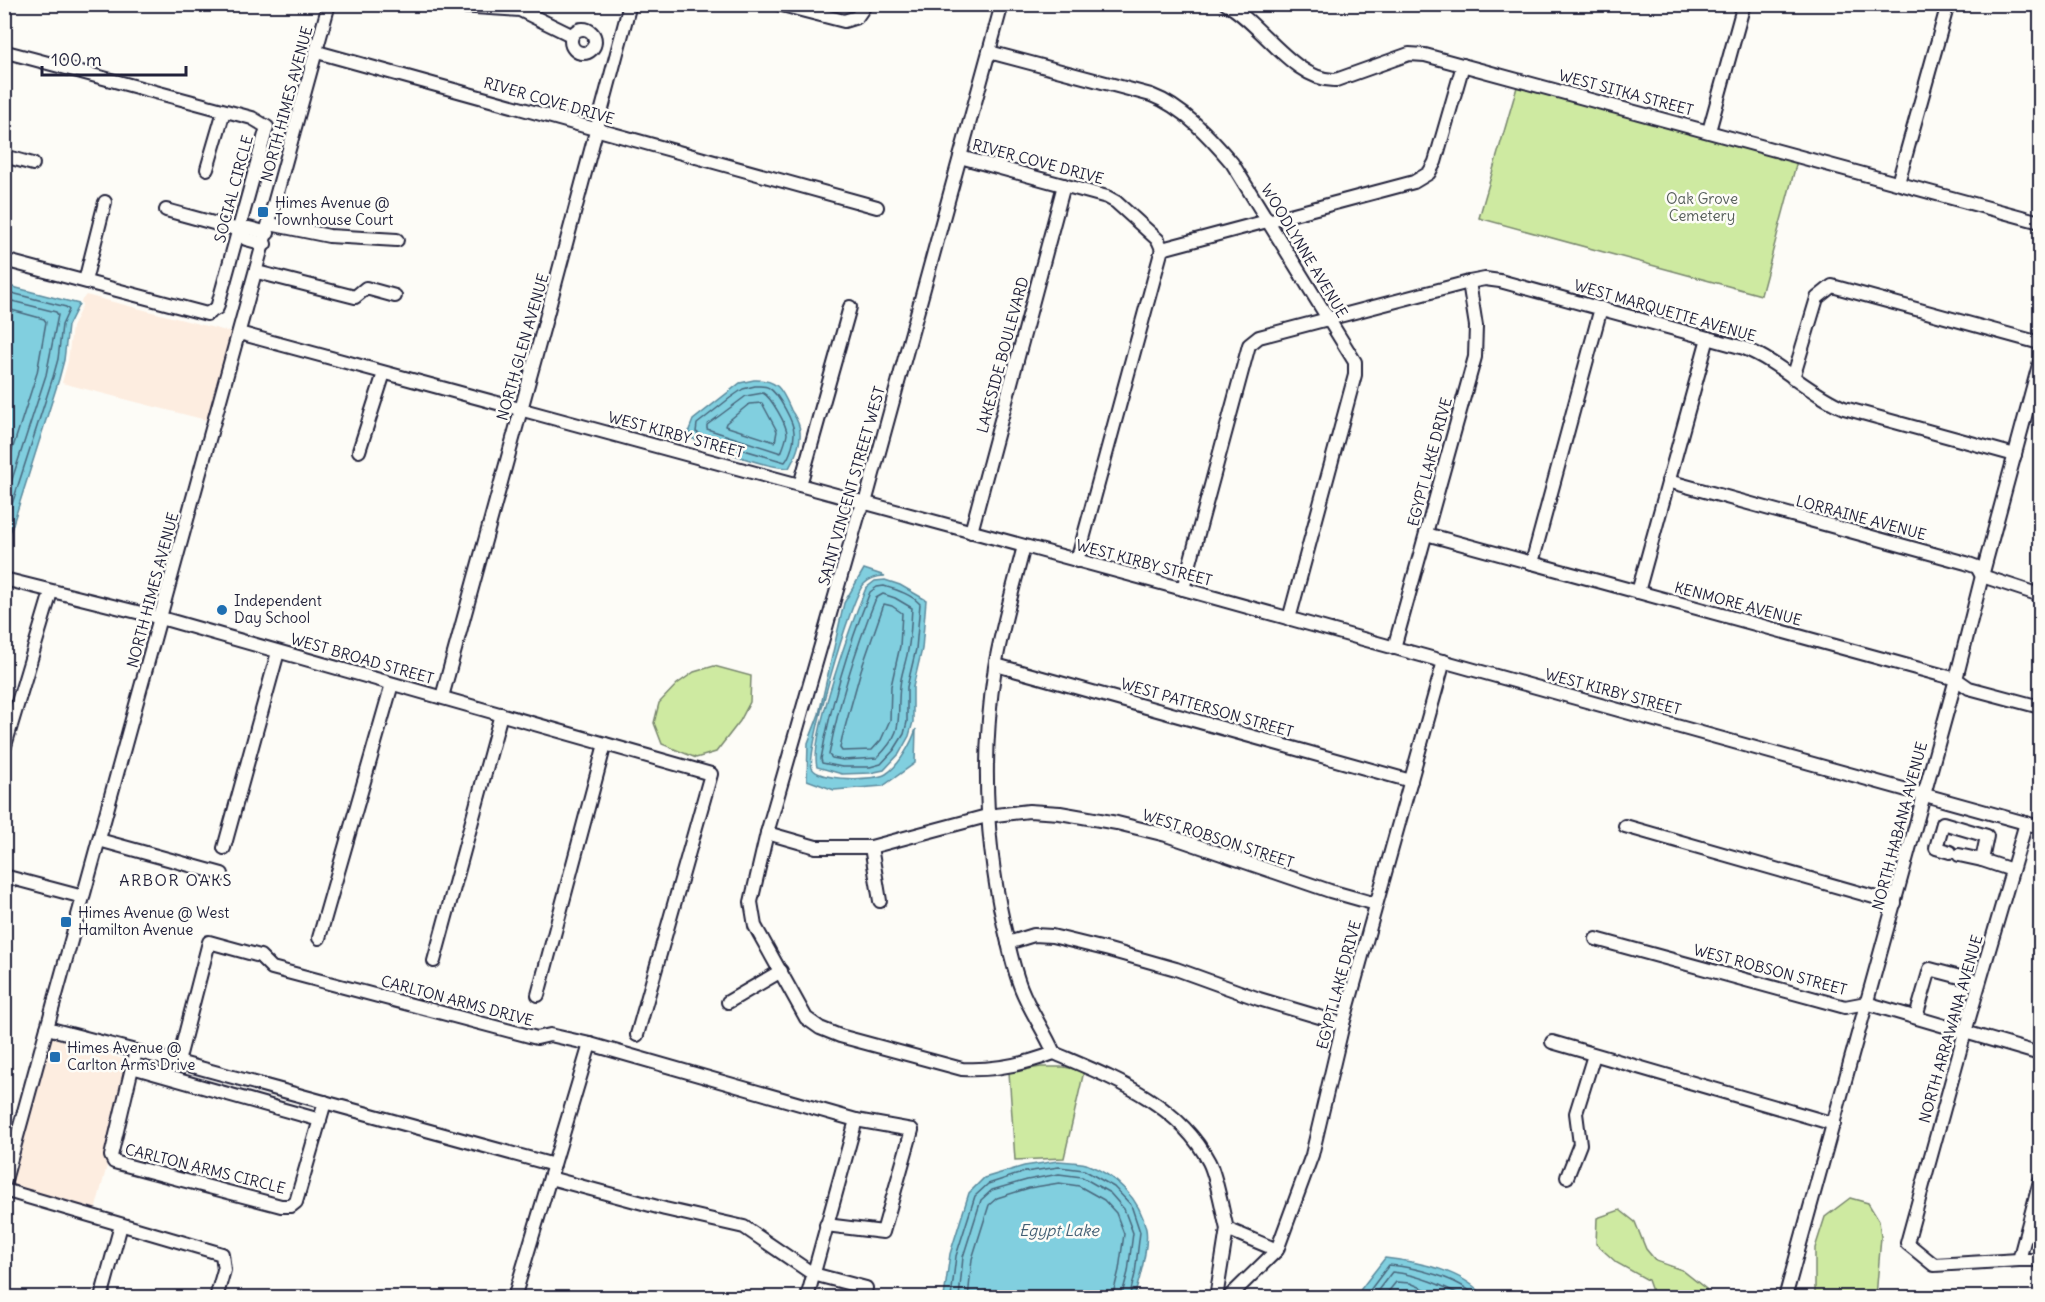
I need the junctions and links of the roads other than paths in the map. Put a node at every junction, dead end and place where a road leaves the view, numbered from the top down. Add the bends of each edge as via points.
1 (329, 4) edge
2 (428, 4) edge
3 (630, 4) edge
4 (778, 4) edge
5 (866, 4) edge
6 (1002, 4) edge
7 (1226, 4) edge
8 (1744, 4) edge
9 (1948, 4) edge
10 (571, 35) dead end
11 (316, 52) junction
12 (989, 52) junction
13 (4, 55) edge
14 (1463, 65) junction
15 (224, 111) junction
16 (597, 130) junction
17 (1709, 131) junction
18 (4, 156) edge
19 (960, 156) junction
20 (33, 164) dead end
21 (207, 169) dead end
22 (1899, 183) junction
23 (1064, 185) junction
24 (105, 202) dead end
25 (877, 207) dead end
26 (166, 210) dead end
27 (1268, 221) junction
28 (2040, 222) edge
29 (239, 230) junction
30 (268, 234) junction
31 (397, 240) dead end
32 (1162, 249) junction
33 (4, 260) edge
34 (257, 272) junction
35 (85, 281) junction
36 (1469, 282) junction
37 (395, 296) dead end
38 (850, 307) dead end
39 (1601, 308) junction
40 (1327, 318) junction
41 (239, 333) junction
42 (1708, 338) junction
43 (2040, 343) edge
44 (2040, 362) edge
45 (384, 373) junction
46 (1793, 378) junction
47 (2037, 393) edge
48 (521, 408) junction
49 (359, 451) dead end
50 (2015, 455) junction
51 (1668, 481) junction
52 (800, 485) junction
53 (865, 503) junction
54 (971, 532) junction
55 (1426, 534) junction
56 (1024, 546) junction
57 (1077, 561) junction
58 (1532, 563) junction
59 (1982, 576) junction
60 (4, 579) edge
61 (1183, 589) junction
62 (51, 592) junction
63 (1638, 592) junction
64 (2040, 595) edge
65 (161, 618) junction
66 (1289, 618) junction
67 (1394, 648) junction
68 (278, 652) junction
69 (1444, 662) junction
70 (996, 665) junction
71 (1956, 679) junction
72 (392, 684) junction
73 (442, 697) junction
74 (2040, 707) edge
75 (501, 714) junction
76 (605, 744) junction
77 (4, 748) edge
78 (1411, 781) junction
79 (1924, 795) junction
80 (987, 816) junction
81 (2026, 823) junction
82 (1625, 826) dead end
83 (2040, 827) edge
84 (767, 833) junction
85 (99, 840) junction
86 (871, 847) junction
87 (224, 848) dead end
88 (1982, 860) junction
89 (2012, 870) junction
90 (222, 874) dead end
91 (4, 876) edge
92 (83, 897) junction
93 (880, 901) dead end
94 (1895, 903) junction
95 (1376, 904) junction
96 (319, 938) dead end
97 (1596, 939) dead end
98 (1008, 943) junction
99 (435, 961) dead end
100 (781, 971) junction
101 (1979, 982) junction
102 (538, 995) dead end
103 (728, 1002) dead end
104 (1866, 1003) junction
105 (1916, 1017) junction
106 (1343, 1024) junction
107 (47, 1028) junction
108 (1965, 1032) junction
109 (637, 1035) dead end
110 (1552, 1042) dead end
111 (590, 1044) junction
112 (136, 1051) junction
113 (1054, 1053) junction
114 (1593, 1054) junction
115 (2040, 1054) edge
116 (178, 1062) junction
117 (132, 1067) junction
118 (325, 1102) junction
119 (320, 1120) junction
120 (856, 1120) junction
121 (1834, 1124) junction
122 (554, 1165) junction
123 (1568, 1177) dead end
124 (550, 1178) junction
125 (2040, 1181) edge
126 (5, 1183) edge
127 (4, 1190) edge
128 (122, 1225) junction
129 (826, 1225) junction
130 (1227, 1229) junction
131 (1276, 1250) junction
132 (2019, 1260) junction
133 (2040, 1260) edge
134 (813, 1274) junction
135 (101, 1298) edge
136 (216, 1298) edge
137 (514, 1298) edge
138 (807, 1298) edge
139 (863, 1298) edge
140 (1216, 1298) edge
141 (1228, 1298) edge
142 (1785, 1298) edge

1 - 11 street, NORTH HIMES AVENUE
2 - 10 street via 520,10
3 - 16 street, NORTH GLEN AVENUE
4 - 5 street via 844,21 857,17
6 - 12 street, SAINT VINCENT STREET WEST
7 - 14 street, WEST SITKA STREET via 1298,66 1325,80 1336,80 1409,54
8 - 17 street
9 - 22 street
11 - 16 street, RIVER COVE DRIVE
11 - 30 street, NORTH HIMES AVENUE
12 - 19 street, SAINT VINCENT STREET WEST
12 - 27 street, WOODLYNNE AVENUE via 1165,100 1232,163
13 - 15 street, SOCIAL CIRCLE via 10,53
14 - 17 street, WEST SITKA STREET
14 - 27 street via 1429,173 1413,182
15 - 21 street
15 - 29 street, SOCIAL CIRCLE via 252,118 267,127
16 - 25 street, RIVER COVE DRIVE
16 - 48 street, NORTH GLEN AVENUE
17 - 22 street, WEST SITKA STREET
18 - 20 street
19 - 23 street, RIVER COVE DRIVE
19 - 53 street, SAINT VINCENT STREET WEST
22 - 28 street, WEST SITKA STREET
23 - 32 street, RIVER COVE DRIVE via 1116,202 1158,240
23 - 54 street, LAKESIDE BOULEVARD
24 - 35 street
26 - 29 street
27 - 32 street
27 - 40 street, WOODLYNNE AVENUE
29 - 30 street via 249,228
29 - 35 street, SOCIAL CIRCLE via 217,308 207,314
30 - 31 street
30 - 34 street, NORTH HIMES AVENUE
32 - 57 street
33 - 35 street, SOCIAL CIRCLE
34 - 37 street via 355,297 366,288
34 - 41 street, NORTH HIMES AVENUE
36 - 39 street, WEST MARQUETTE AVENUE via 1500,281
36 - 40 street, WEST MARQUETTE AVENUE
36 - 55 street, EGYPT LAKE DRIVE via 1476,326 1475,357
38 - 52 street
39 - 42 street, WEST MARQUETTE AVENUE
39 - 58 street
40 - 61 street, WEST MARQUETTE AVENUE via 1259,337 1249,345
40 - 66 street, WOODLYNNE AVENUE via 1355,362 1355,375
41 - 45 street, WEST KIRBY STREET
41 - 65 street, NORTH HIMES AVENUE
42 - 46 street, WEST MARQUETTE AVENUE via 1762,355
42 - 51 street
43 - 46 street via 1832,286 1817,298
44 - 47 street, NORTH HABANA AVENUE
45 - 48 street, WEST KIRBY STREET
45 - 49 street
46 - 50 street, WEST MARQUETTE AVENUE via 1844,408
47 - 50 street, NORTH HABANA AVENUE
48 - 52 street, WEST KIRBY STREET
48 - 73 street, NORTH GLEN AVENUE
50 - 59 street, NORTH HABANA AVENUE
51 - 59 street, LORRAINE AVENUE via 1966,563 1977,567
51 - 63 street
52 - 53 street, WEST KIRBY STREET
53 - 54 street, WEST KIRBY STREET
53 - 84 street, SAINT VINCENT STREET WEST
54 - 56 street, WEST KIRBY STREET
55 - 58 street, KENMORE AVENUE
55 - 67 street, EGYPT LAKE DRIVE
56 - 57 street, WEST KIRBY STREET
56 - 70 street
57 - 61 street, WEST KIRBY STREET
58 - 63 street, KENMORE AVENUE
59 - 64 street, LORRAINE AVENUE
59 - 71 street, NORTH HABANA AVENUE
60 - 62 street, WEST BROAD STREET
61 - 66 street, WEST KIRBY STREET
62 - 65 street, WEST BROAD STREET
62 - 77 street
63 - 71 street, KENMORE AVENUE
65 - 68 street, WEST BROAD STREET
65 - 85 street, NORTH HIMES AVENUE
66 - 67 street, WEST KIRBY STREET
67 - 69 street, WEST KIRBY STREET
68 - 72 street, WEST BROAD STREET
68 - 87 street
69 - 78 street, EGYPT LAKE DRIVE
69 - 79 street, WEST KIRBY STREET
70 - 78 street, WEST PATTERSON STREET
70 - 80 street via 989,717
71 - 74 street, KENMORE AVENUE via 1969,688
71 - 79 street, NORTH HABANA AVENUE
72 - 73 street, WEST BROAD STREET
72 - 96 street
73 - 75 street, WEST BROAD STREET
75 - 76 street, WEST BROAD STREET
75 - 99 street
76 - 102 street
76 - 109 street, WEST BROAD STREET via 711,774
78 - 95 street, EGYPT LAKE DRIVE
79 - 81 street, WEST KIRBY STREET
79 - 94 street, NORTH HABANA AVENUE
80 - 86 street, WEST ROBSON STREET
80 - 95 street, WEST ROBSON STREET via 1029,811 1117,823
80 - 98 street
81 - 83 street, WEST KIRBY STREET
81 - 89 street, NORTH ARRAWANA AVENUE
82 - 94 street
84 - 86 street, WEST ROBSON STREET via 816,848
84 - 100 street, SAINT VINCENT STREET WEST via 751,902 755,926
85 - 90 street
85 - 92 street, NORTH HIMES AVENUE
86 - 93 street
88 - 88 street via 1987,836 1943,824 1936,848
88 - 89 street
89 - 101 street, NORTH ARRAWANA AVENUE
91 - 92 street
92 - 107 street, NORTH HIMES AVENUE
94 - 104 street, NORTH HABANA AVENUE
95 - 106 street, EGYPT LAKE DRIVE
97 - 104 street, WEST ROBSON STREET via 1845,1006
98 - 106 street via 1034,935 1052,936 1176,969
98 - 113 street via 1020,986
100 - 103 street
100 - 113 street, SAINT VINCENT STREET WEST via 806,1018 840,1036 962,1069 1033,1061
101 - 105 street via 1930,969
101 - 108 street, NORTH ARRAWANA AVENUE
104 - 105 street, WEST ROBSON STREET
104 - 121 street, NORTH HABANA AVENUE
105 - 108 street, WEST ROBSON STREET
106 - 131 street, EGYPT LAKE DRIVE via 1312,1155
107 - 112 street
107 - 126 street, NORTH HIMES AVENUE
108 - 115 street, WEST ROBSON STREET
108 - 132 street, NORTH ARRAWANA AVENUE via 1907,1243 1934,1265
110 - 114 street
111 - 116 street, CARLTON ARMS DRIVE via 550,1035 537,1038 272,968 260,956 209,942
111 - 120 street, CARLTON ARMS DRIVE
111 - 122 street
112 - 116 street
112 - 117 street, CARLTON ARMS CIRCLE
113 - 130 street via 1126,1084 1180,1122 1210,1164
114 - 121 street
114 - 123 street via 1576,1113 1580,1144
116 - 118 street
117 - 119 street
117 - 119 street, CARLTON ARMS CIRCLE via 111,1156 114,1162 291,1206 296,1202
118 - 119 street, CARLTON ARMS CIRCLE
118 - 122 street
120 - 129 street
120 - 129 street, CARLTON ARMS DRIVE via 912,1130 883,1232
121 - 142 street, NORTH HABANA AVENUE
122 - 124 street
124 - 134 street via 744,1227
124 - 137 street
125 - 132 street
127 - 128 street
128 - 135 street
128 - 136 street via 222,1254 224,1270
129 - 134 street
130 - 131 street
130 - 140 street
131 - 141 street, EGYPT LAKE DRIVE
132 - 133 street
134 - 138 street
134 - 139 street via 866,1288

